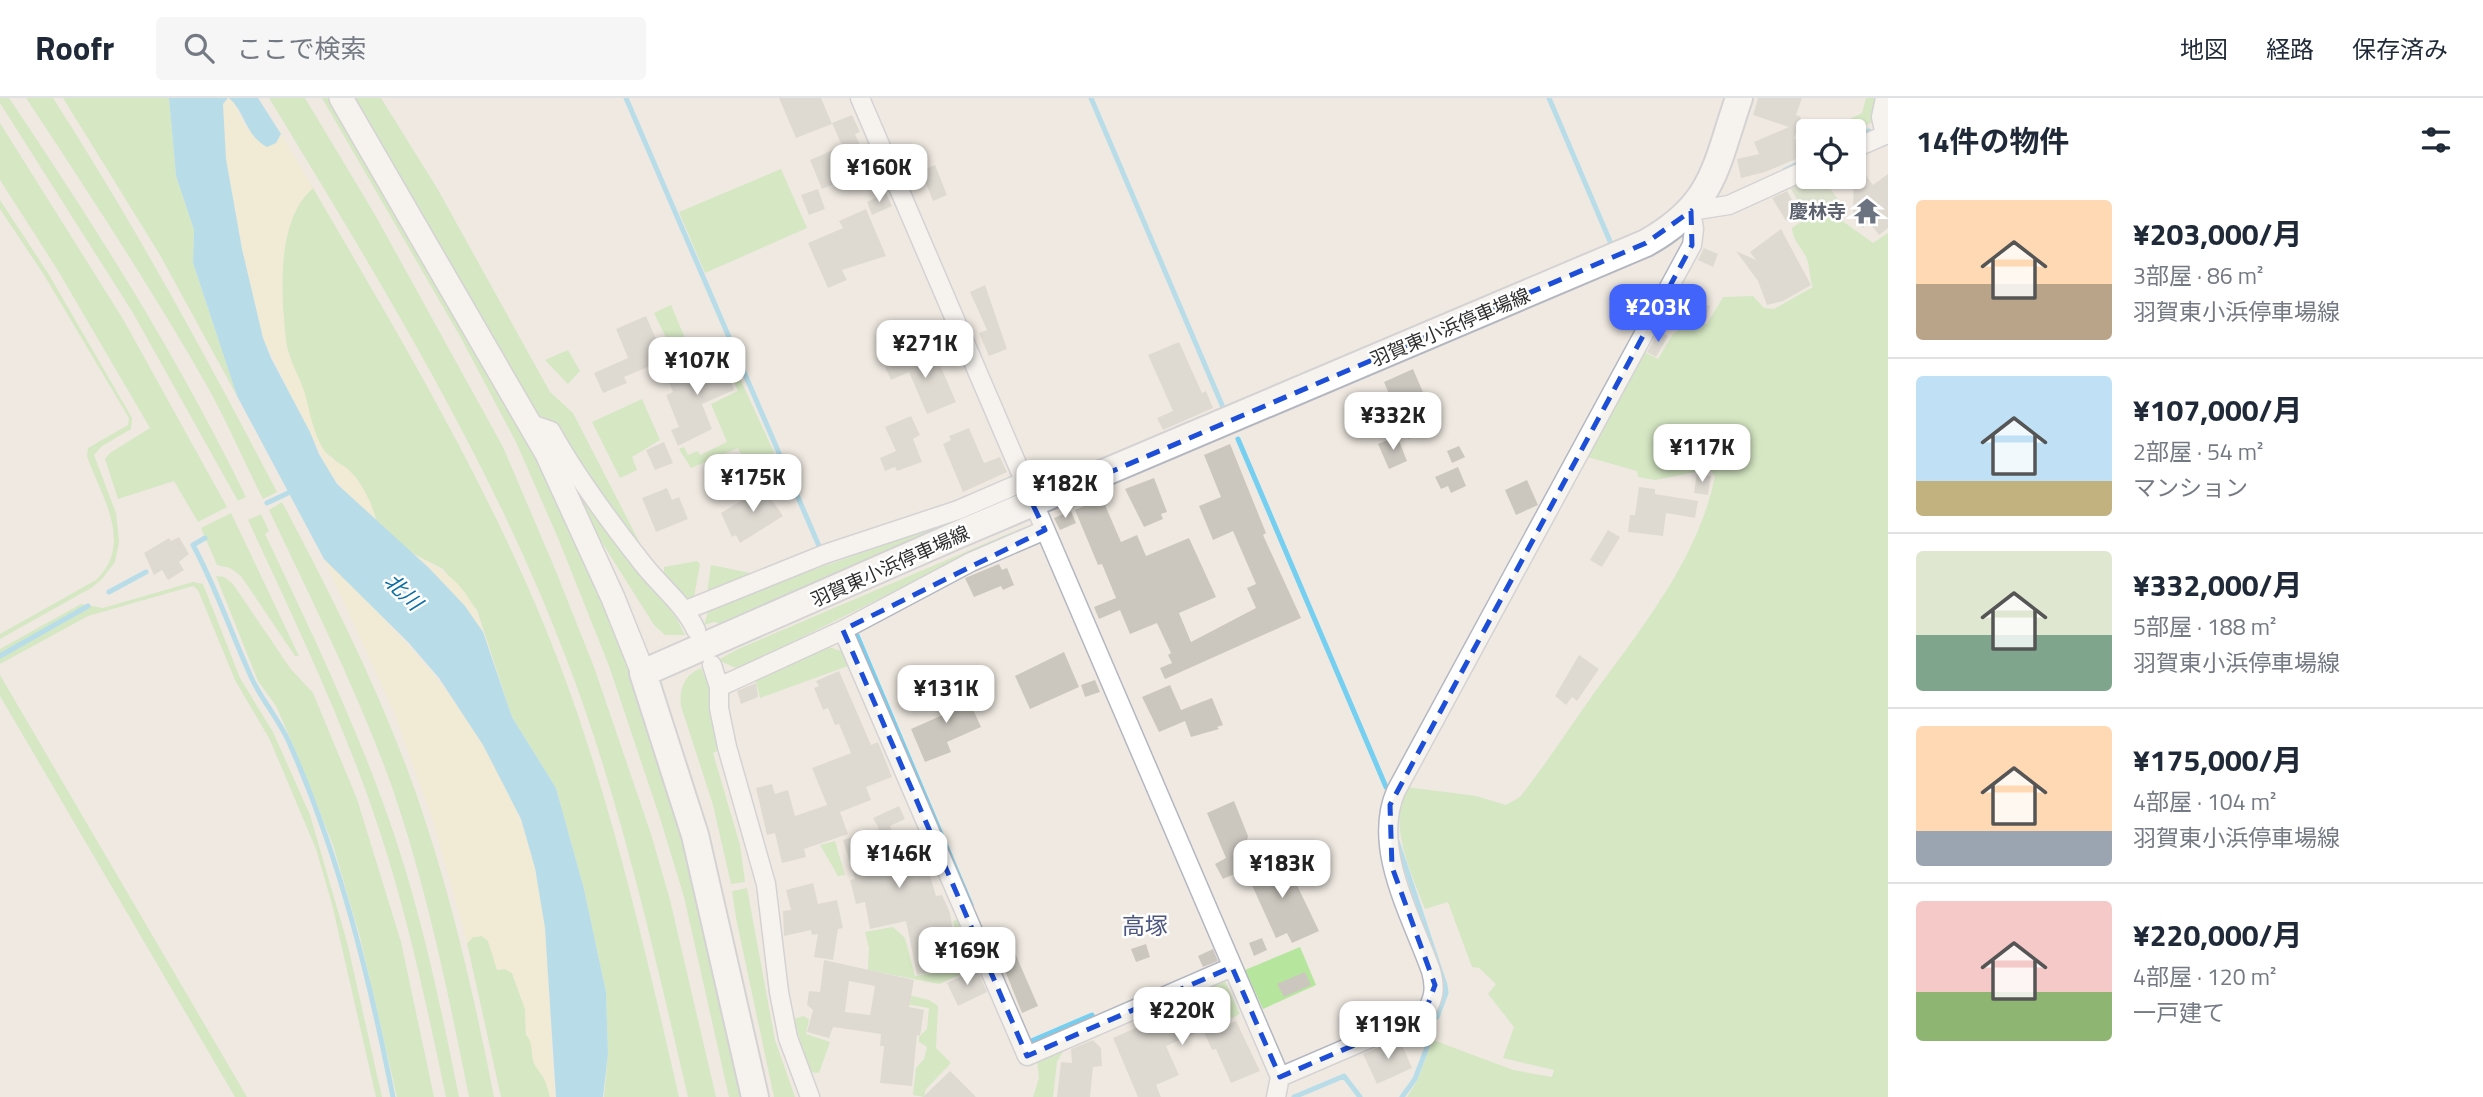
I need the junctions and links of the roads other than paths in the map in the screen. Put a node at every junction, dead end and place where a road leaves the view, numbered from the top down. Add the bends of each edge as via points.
1 (341, 98) edge
2 (860, 98) edge
3 (1739, 98) edge
4 (1885, 98) edge
5 (1866, 143) edge
6 (1796, 174) edge
7 (1691, 211) junction
8 (531, 424) junction
9 (1028, 494) junction
10 (1045, 530) junction
11 (686, 610) junction
12 (696, 630) dead end
13 (844, 630) junction
14 (712, 665) dead end
15 (643, 673) junction
16 (719, 687) junction
17 (1232, 967) junction
18 (1280, 1077) junction
19 (755, 1097) edge
20 (810, 1097) edge
21 (1276, 1097) edge

1 - 8 street
2 - 9 street
3 - 7 main road, 羽賀東小浜停車場線 via 1711,180
4 - 5 street via 1881,117 1885,135
6 - 7 street via 1729,205
7 - 9 main road, 羽賀東小浜停車場線 via 1646,243
7 - 18 street via 1692,245 1390,805 1388,849 1431,971 1433,1000 1424,1015
8 - 11 street via 551,431 644,565
8 - 15 street
9 - 10 street
9 - 11 street via 958,510 825,554
9 - 15 main road, 羽賀東小浜停車場線 via 957,536
10 - 13 street via 971,562
10 - 17 street
11 - 12 street
13 - 16 street
13 - 17 street via 1027,1056
14 - 16 street
15 - 19 main road via 695,835
16 - 20 street via 727,747 766,884 789,1038
17 - 18 street
18 - 21 street

